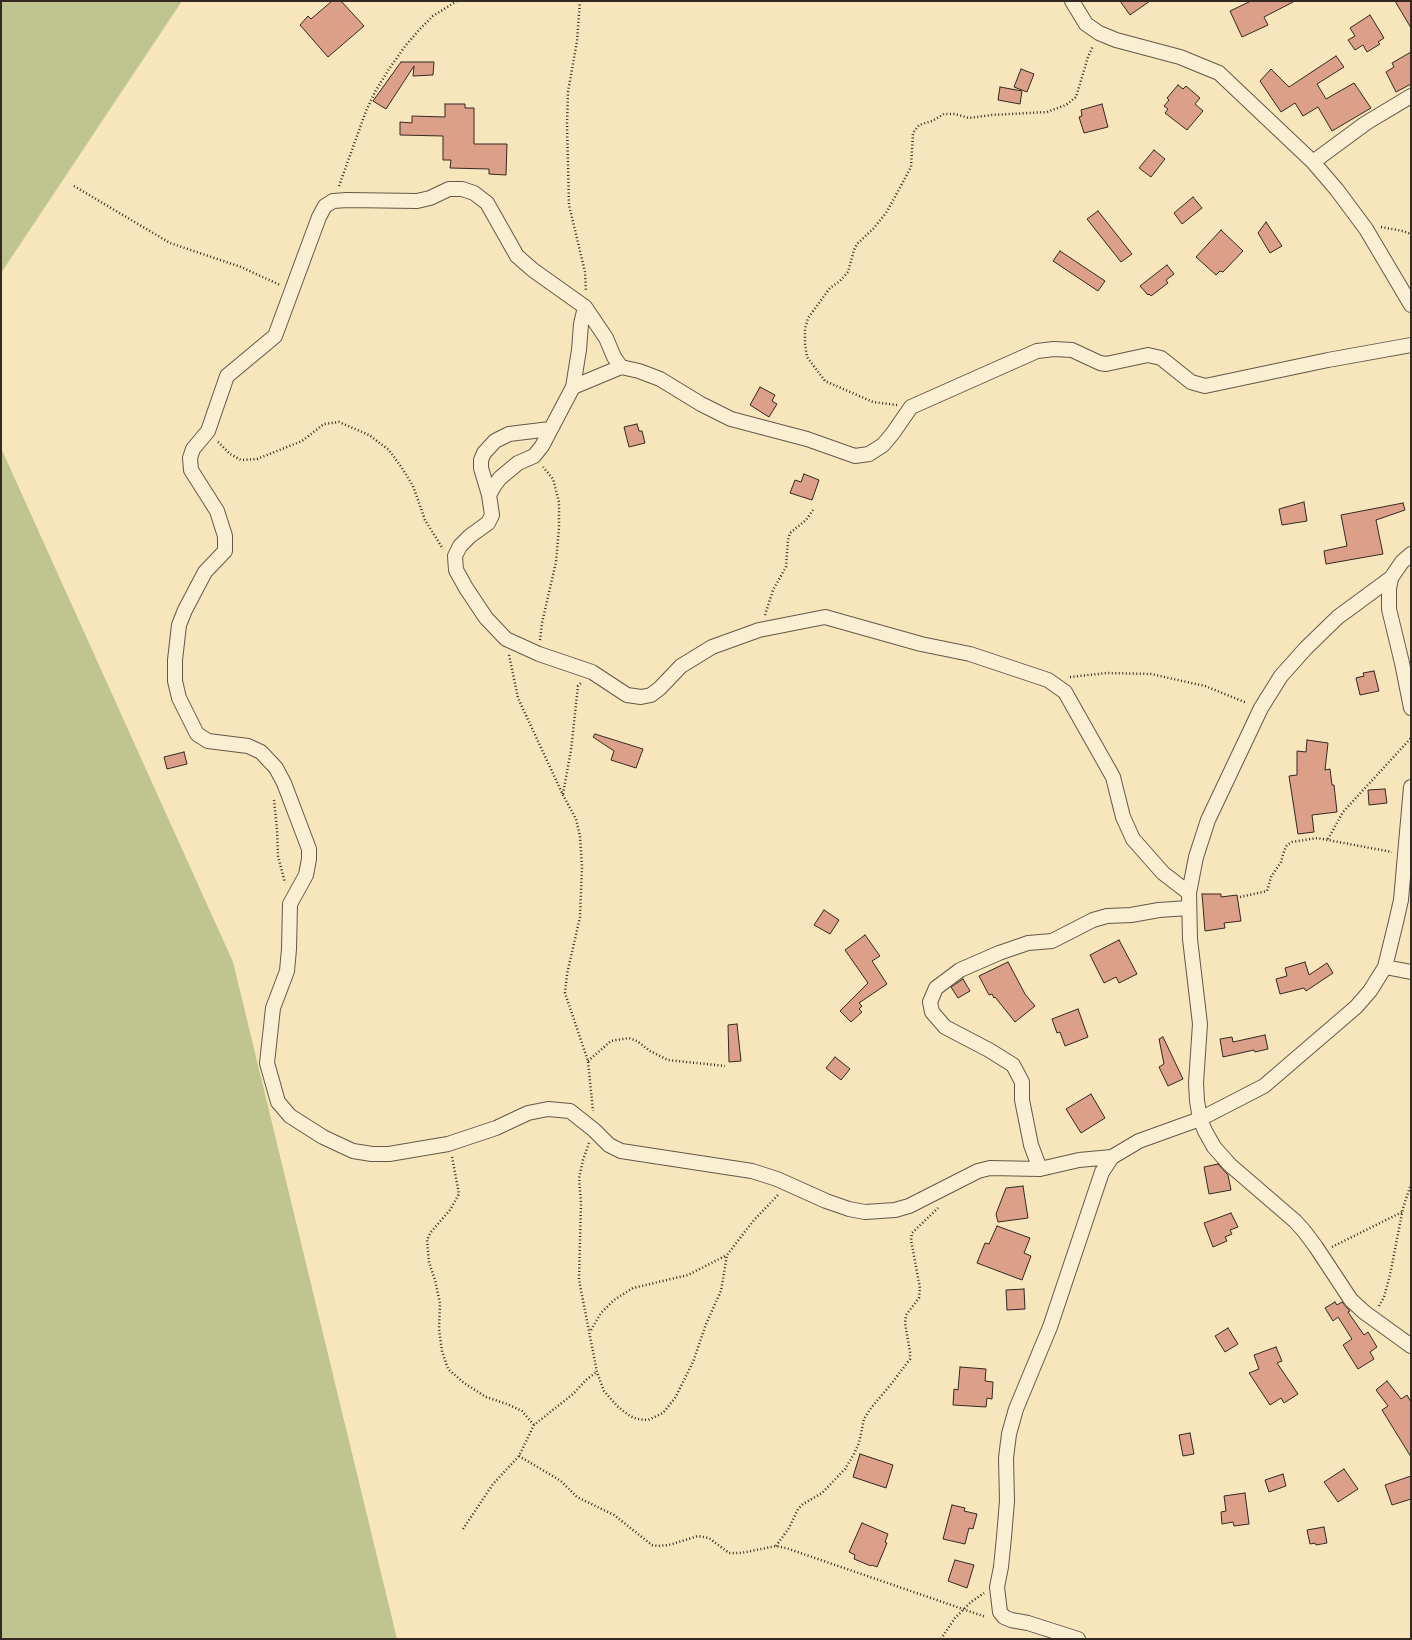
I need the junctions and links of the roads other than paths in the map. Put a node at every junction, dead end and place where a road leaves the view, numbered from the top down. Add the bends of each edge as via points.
1 (1072, 1) edge
2 (1411, 96) edge
3 (1312, 162) junction
4 (583, 306) junction
5 (1411, 306) edge
6 (1411, 345) edge
7 (621, 367) junction
8 (573, 387) junction
9 (550, 429) junction
10 (489, 495) junction
11 (1411, 554) edge
12 (1391, 578) junction
13 (1411, 708) edge
14 (1411, 787) edge
15 (1189, 893) junction
16 (1190, 908) junction
17 (1385, 967) junction
18 (1411, 972) edge
19 (1200, 1119) junction
20 (1112, 1156) junction
21 (1040, 1169) junction
22 (1411, 1346) edge
23 (1078, 1639) edge

1 - 3 street via 1086,24 1099,33 1180,57 1219,73
2 - 3 street
3 - 5 street via 1366,229
4 - 7 street via 606,338
4 - 8 street
4 - 21 street via 517,256 487,203 474,193 449,189 417,201 333,201 325,206 319,217 275,336 227,376 208,431 193,449 191,470 217,511 225,536 225,551 206,572 179,625 175,660 179,698 198,734 208,740 248,746 261,752 276,768 310,849 306,875 290,904 287,971 273,1008 266,1063 278,1102 290,1116 323,1137 352,1151 372,1154 448,1144 548,1109 570,1111 608,1145 621,1151 752,1171 826,1201 865,1212 909,1206 978,1171 1006,1167
6 - 7 street via 1205,386 1191,382 1161,358 1148,355 1106,364 1072,350 1037,351 911,407 883,445 869,454 855,456 731,418 660,379
7 - 8 street
8 - 9 street
9 - 10 street via 534,456 518,463 500,478
9 - 10 street via 509,434 495,441 484,453 480,468
10 - 15 street via 492,515 488,523 460,546 455,556 456,570 486,618 506,639 538,654 592,672 627,695 641,697 651,695 681,666 712,647 759,630 825,617 970,654 1048,680 1065,692 1113,777 1123,817 1133,839 1164,874
11 - 12 street
12 - 13 street via 1389,609
12 - 15 street via 1338,617 1281,676 1261,708 1208,820
14 - 17 street via 1401,900
15 - 16 street
16 - 19 street via 1192,961 1200,1024 1196,1083
16 - 21 street via 1093,920 1052,941 1028,943 999,953 960,970 936,988 930,1002 932,1012 945,1027 1013,1065 1022,1082 1022,1100 1031,1146
17 - 18 street
17 - 19 street via 1356,1008 1264,1086
19 - 20 street via 1139,1141
19 - 22 street via 1214,1147 1295,1221 1351,1300
20 - 21 street
20 - 23 street via 1102,1172 1050,1327 1016,1409 1006,1458 1007,1501 997,1587 1000,1612 1011,1620

